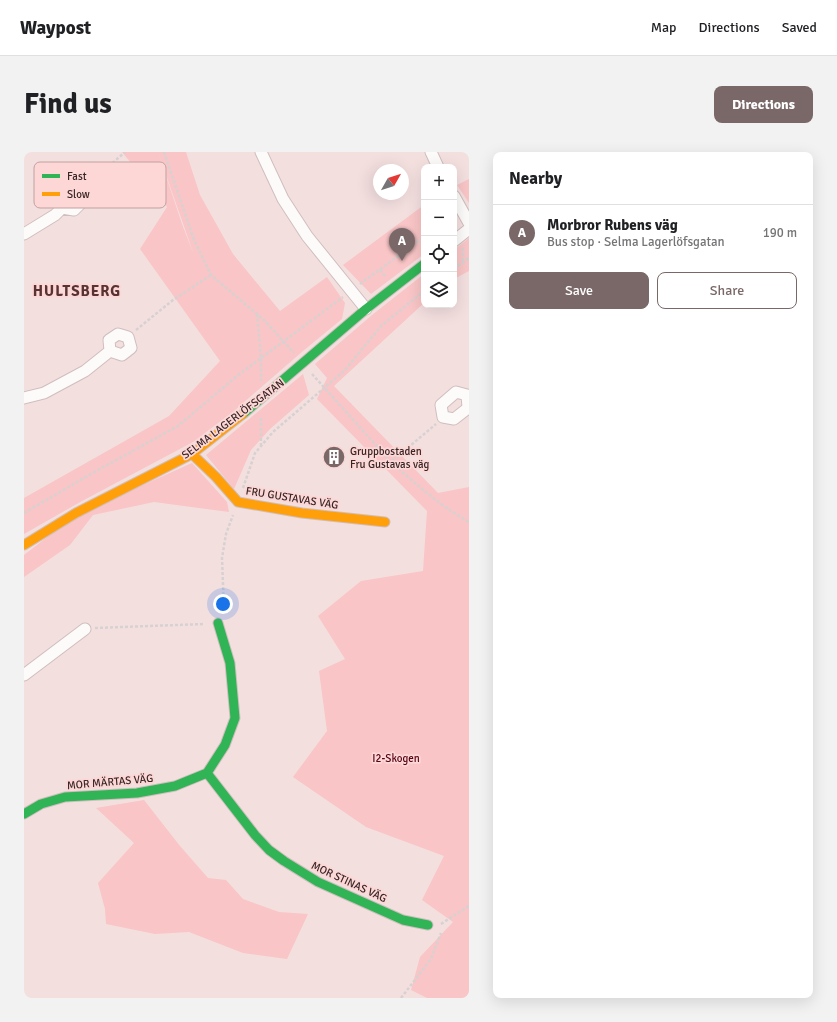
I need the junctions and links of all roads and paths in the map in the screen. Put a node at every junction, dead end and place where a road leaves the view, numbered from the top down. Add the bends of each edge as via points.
1 (125, 152) edge
2 (164, 152) edge
3 (261, 152) edge
4 (431, 152) edge
5 (114, 162) edge
6 (437, 164) edge
7 (456, 200) edge
8 (62, 208) edge
9 (469, 223) edge
10 (469, 230) edge
11 (24, 234) edge
12 (457, 239) edge
13 (469, 258) edge
14 (421, 266) edge
15 (457, 267) edge
16 (211, 275) junction
17 (421, 293) edge
18 (366, 309) junction
19 (128, 337) joint
20 (283, 341) junction
21 (297, 356) dead end
22 (309, 370) dead end
23 (324, 388) junction
24 (468, 394) edge
25 (24, 398) edge
26 (443, 417) junction
27 (192, 454) junction
28 (391, 462) junction
29 (24, 513) edge
30 (385, 522) dead end
31 (469, 522) edge
32 (24, 545) edge
33 (218, 623) joint
34 (85, 629) joint
35 (24, 675) edge
36 (207, 773) junction
37 (24, 814) edge
38 (469, 906) edge
39 (443, 924) junction
40 (431, 925) joint
41 (402, 998) edge

1 - 5 path
2 - 16 path via 194,240
3 - 18 street via 283,199 307,236
4 - 6 street
7 - 9 street
8 - 11 street
10 - 12 street
13 - 15 path
14 - 18 street, SELMA LAGERLÖFSGATAN
16 - 19 path via 173,300
16 - 20 path via 265,321
17 - 23 path via 381,326 345,370
18 - 27 street, SELMA LAGERLÖFSGATAN via 258,402
19 - 25 street via 131,348 122,355 110,351 85,371 44,393
20 - 21 path
20 - 29 path via 178,426
22 - 23 path
23 - 28 path
24 - 26 street via 468,408 454,419
24 - 26 street via 456,392 442,405
26 - 28 path
27 - 30 street, FRU GUSTAVAS VÄG via 238,502 302,513
27 - 32 street, SELMA LAGERLÖFSGATAN via 76,513
28 - 31 path via 436,502
33 - 34 path
33 - 36 street via 230,663 235,718 225,745
34 - 35 street
36 - 37 street, MOR MÄRTAS VÄG via 175,786 137,793 65,798 41,804
36 - 40 street, MOR STINAS VÄG via 255,835 284,861 318,882 396,917
38 - 39 path
39 - 40 path
39 - 41 path via 431,959

